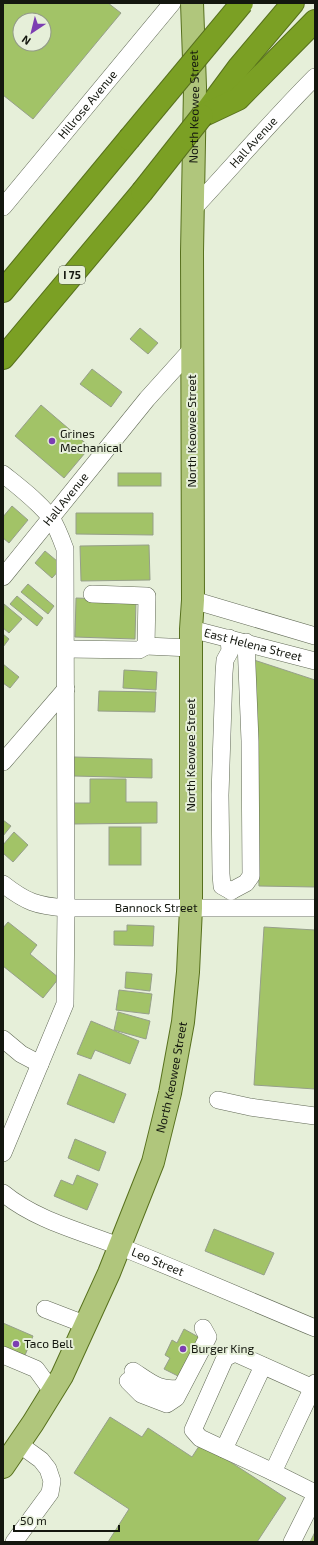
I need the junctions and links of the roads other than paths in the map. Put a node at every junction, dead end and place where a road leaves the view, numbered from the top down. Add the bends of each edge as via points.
1 (172, 3) edge
2 (192, 3) edge
3 (242, 3) edge
4 (293, 3) edge
5 (315, 21) edge
6 (315, 77) edge
7 (202, 116) junction
8 (3, 207) edge
9 (193, 209) junction
10 (3, 292) edge
11 (192, 349) junction
12 (3, 358) edge
13 (3, 474) edge
14 (50, 518) junction
15 (3, 577) edge
16 (92, 594) dead end
17 (193, 600) junction
18 (243, 615) junction
19 (315, 636) edge
20 (191, 638) junction
21 (238, 640) junction
22 (146, 646) junction
23 (66, 649) junction
24 (315, 661) edge
25 (66, 688) junction
26 (3, 762) edge
27 (3, 884) edge
28 (230, 900) junction
29 (66, 908) junction
30 (191, 908) junction
31 (315, 908) edge
32 (3, 1039) edge
33 (40, 1064) junction
34 (218, 1100) dead end
35 (315, 1116) edge
36 (3, 1153) edge
37 (3, 1193) edge
38 (120, 1246) junction
39 (45, 1309) dead end
40 (84, 1324) junction
41 (203, 1328) dead end
42 (315, 1328) edge
43 (3, 1355) edge
44 (263, 1366) junction
45 (131, 1376) dead end
46 (314, 1385) edge
47 (52, 1391) junction
48 (19, 1444) junction
49 (224, 1449) junction
50 (3, 1467) edge
51 (273, 1472) junction
52 (315, 1493) edge
53 (315, 1496) edge
54 (14, 1542) edge
55 (292, 1542) edge

1 - 8 street, Hillrose Avenue
2 - 9 main road, North Keowee Street via 195,87
3 - 10 highway, bridge
4 - 7 highway, I 75
5 - 7 highway via 238,99
6 - 9 street, Hall Avenue
7 - 12 highway, I 75, bridge
9 - 11 main road, North Keowee Street
11 - 14 street, Hall Avenue
11 - 17 main road, North Keowee Street
13 - 14 street via 34,500
14 - 15 street, Hall Avenue
14 - 23 street via 59,532 65,549
16 - 22 street via 147,596
17 - 18 street, East Helena Street
17 - 20 main road, North Keowee Street
18 - 19 street, East Helena Street
18 - 21 street
20 - 21 street, East Helena Street
20 - 22 street, East Helena Street
20 - 30 main road, North Keowee Street
21 - 24 street, East Helena Street
21 - 28 street via 225,660 220,795 222,886
21 - 28 street via 250,749 251,876
22 - 23 street, East Helena Street via 139,650
23 - 25 street
25 - 26 street
25 - 29 street
27 - 29 street, Bannock Street via 26,900
28 - 30 street, Bannock Street
28 - 31 street, Bannock Street
29 - 30 street, Bannock Street
29 - 33 street via 65,1004
30 - 38 main road, North Keowee Street via 188,972 177,1060 154,1162
32 - 33 street via 21,1054
33 - 36 street
34 - 35 street
37 - 38 street, Leo Street via 28,1210 75,1231
38 - 40 main road, North Keowee Street
38 - 42 street, Leo Street
39 - 40 street
40 - 47 main road, North Keowee Street via 62,1376
41 - 45 street via 208,1337 176,1398 167,1404 141,1394
43 - 47 street via 36,1369
44 - 46 street
44 - 49 street
44 - 49 street via 235,1353 225,1358 194,1430 200,1438
46 - 51 street
47 - 48 main road, North Keowee Street
48 - 50 main road, North Keowee Street
48 - 54 street via 41,1460 48,1468 52,1481 50,1492
49 - 51 street
51 - 52 street
53 - 55 street

